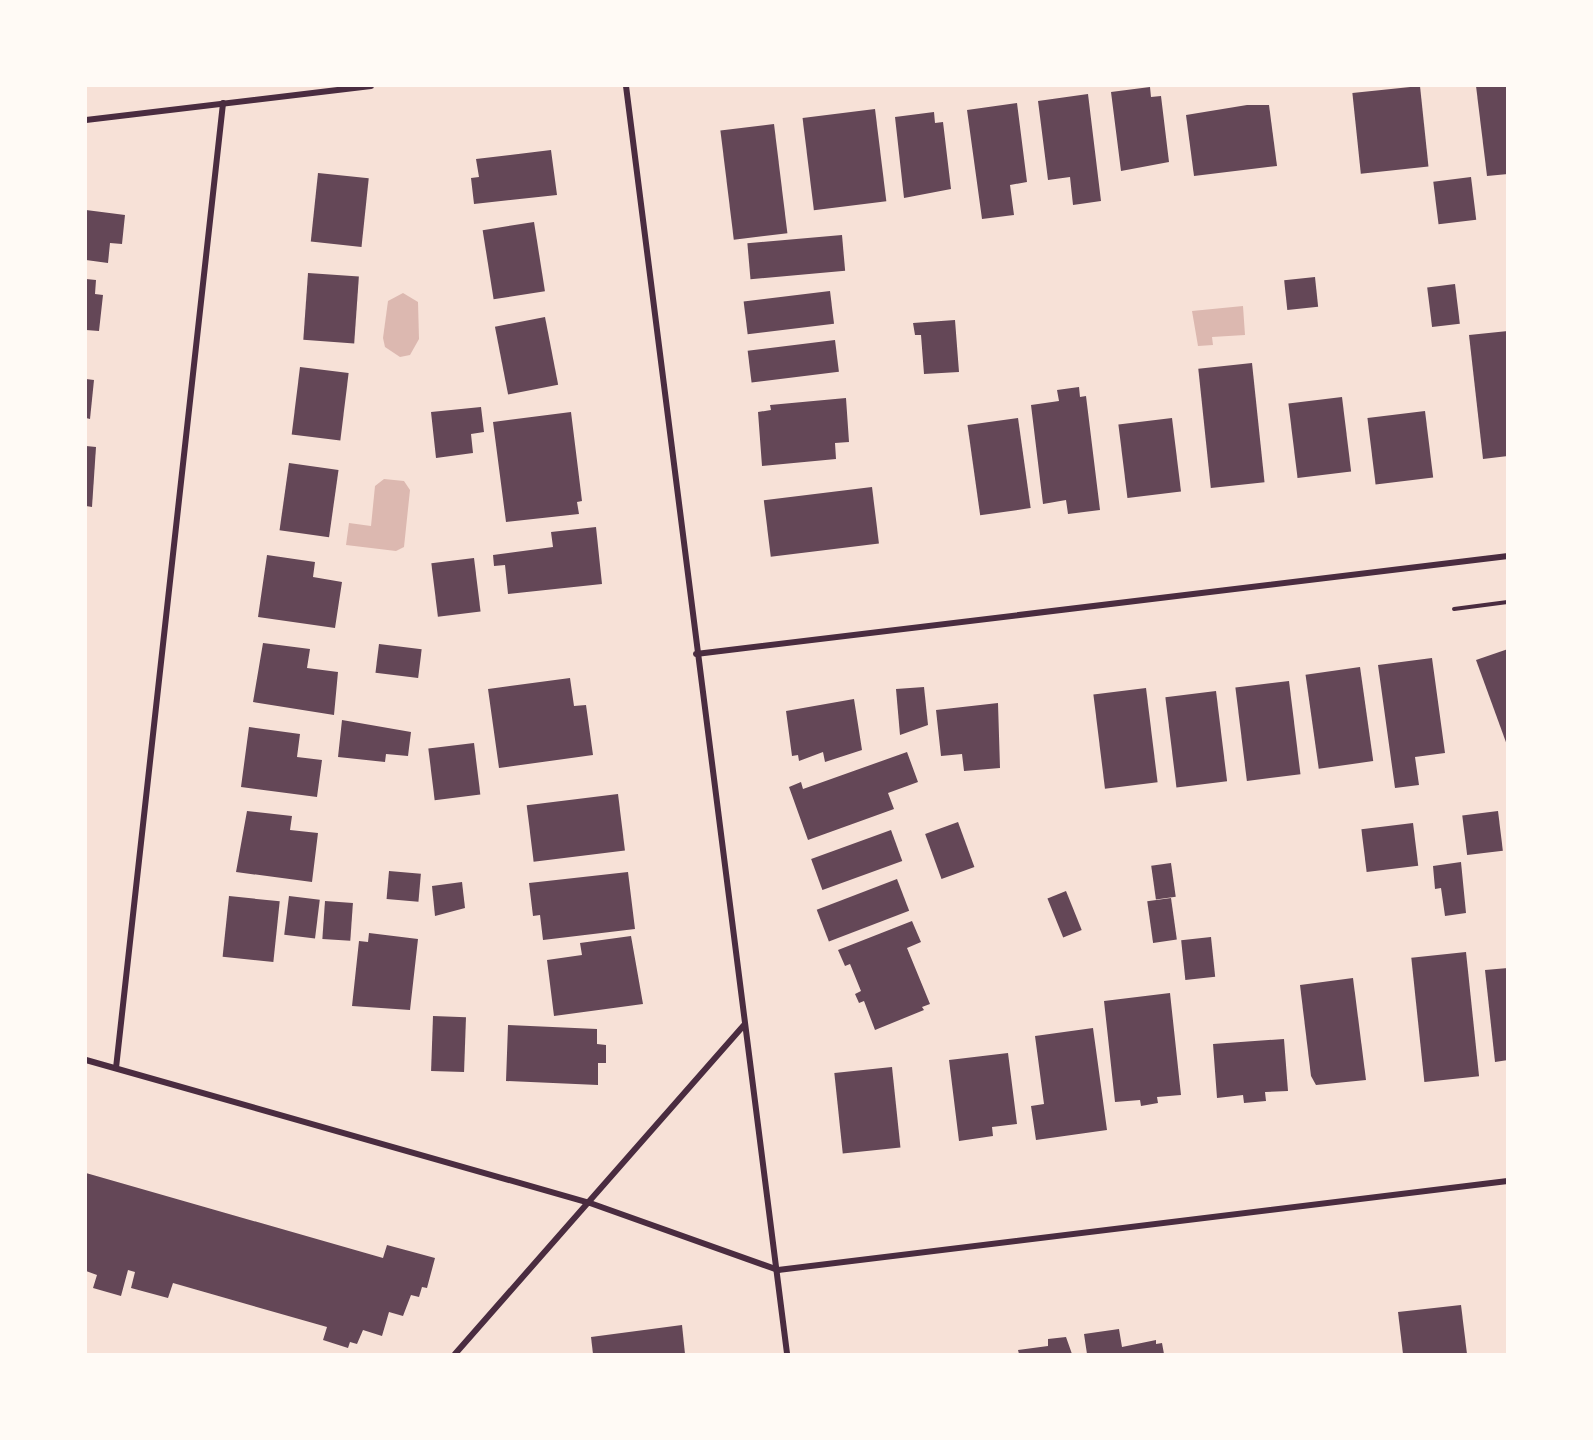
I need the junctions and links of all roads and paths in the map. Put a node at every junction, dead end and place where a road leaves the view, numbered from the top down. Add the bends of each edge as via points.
1 (371, 86) edge
2 (627, 86) edge
3 (223, 103) junction
4 (86, 120) edge
5 (1508, 556) edge
6 (1508, 602) edge
7 (1454, 609) dead end
8 (696, 654) junction
9 (744, 1025) junction
10 (86, 1060) edge
11 (116, 1068) junction
12 (1508, 1181) edge
13 (590, 1203) junction
14 (778, 1270) junction
15 (455, 1354) edge
16 (787, 1354) edge

1 - 3 street
2 - 8 street
3 - 4 street
3 - 11 street
5 - 8 street
6 - 7 path
8 - 9 street
9 - 13 street
9 - 14 street
10 - 11 street
11 - 13 street
12 - 14 street
13 - 14 street
13 - 15 street
14 - 16 street

